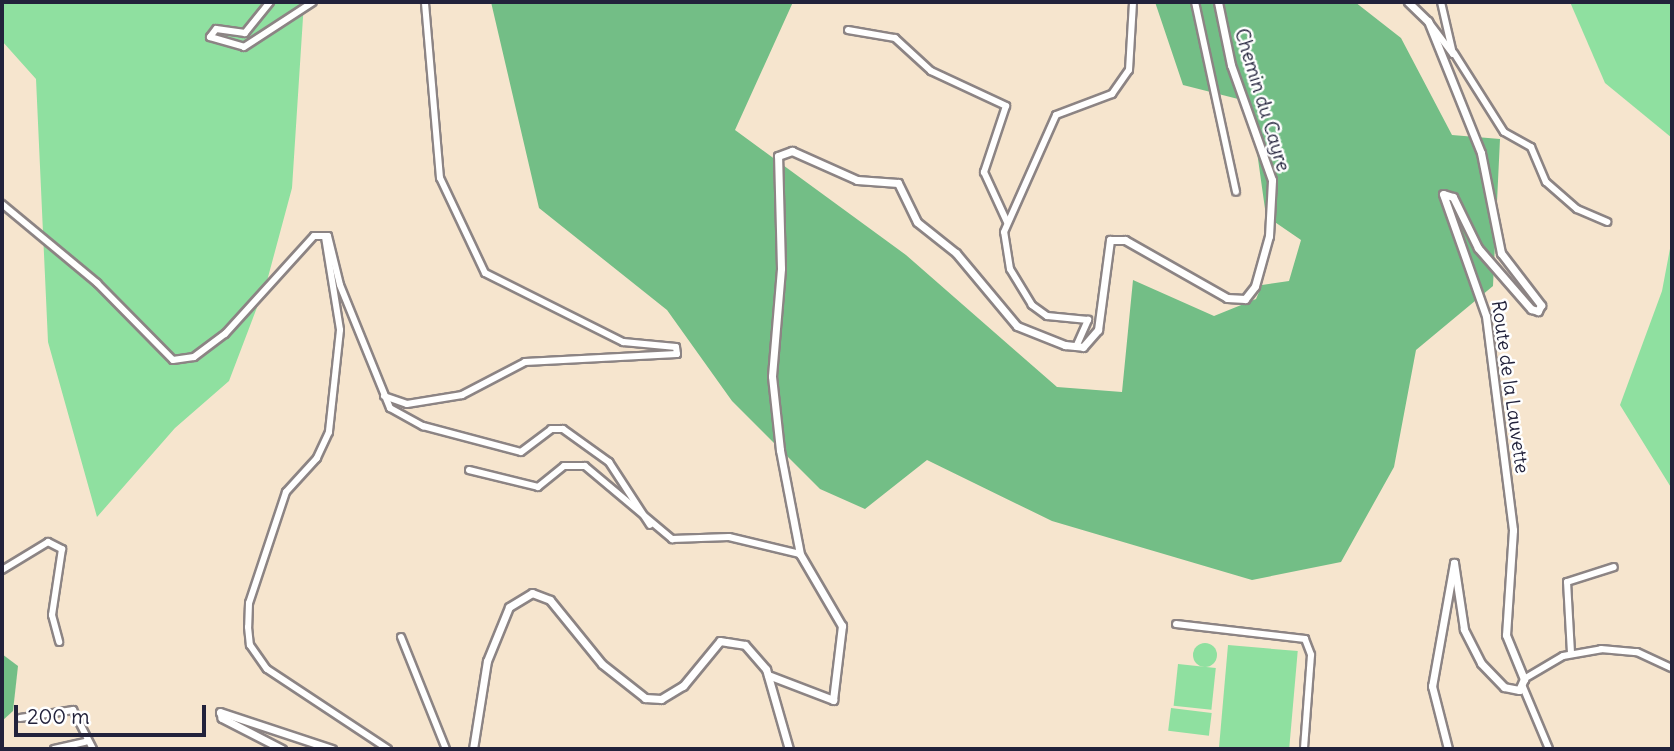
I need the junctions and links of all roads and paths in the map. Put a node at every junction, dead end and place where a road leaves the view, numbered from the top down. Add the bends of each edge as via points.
1 (270, 2) edge
2 (313, 2) edge
3 (425, 2) edge
4 (1133, 2) edge
5 (1195, 2) edge
6 (1218, 2) edge
7 (1408, 2) edge
8 (1441, 2) edge
9 (1428, 21) junction
10 (848, 30) dead end
11 (1454, 53) junction
12 (1236, 192) dead end
13 (2, 204) edge
14 (1007, 222) junction
15 (1607, 222) dead end
16 (326, 237) junction
17 (1076, 347) junction
18 (384, 396) junction
19 (469, 470) dead end
20 (650, 525) junction
21 (800, 554) junction
22 (1614, 567) dead end
23 (2, 570) edge
24 (1176, 624) dead end
25 (401, 636) dead end
26 (59, 642) dead end
27 (1571, 653) junction
28 (1672, 668) edge
29 (768, 675) junction
30 (1524, 683) junction
31 (20, 718) dead end
32 (85, 742) junction
33 (54, 749) edge
34 (93, 749) edge
35 (282, 749) edge
36 (332, 749) edge
37 (388, 749) edge
38 (446, 749) edge
39 (473, 749) edge
40 (789, 749) edge
41 (1304, 749) edge
42 (1448, 749) edge
43 (1549, 749) edge

1 - 2 street via 245,33 216,29 210,37 244,47
3 - 18 street via 440,178 485,273 623,342 668,345 677,354 525,362 463,396 407,404
4 - 14 street via 1133,60 1117,90 1056,115 1030,184
5 - 12 street
6 - 17 street, Chemin du Cayre via 1231,65 1272,180 1269,236 1255,286 1245,299 1227,298 1125,240 1110,240 1098,330 1092,341
7 - 9 street
8 - 11 street
9 - 11 street
9 - 30 street, Route de la Lauvette via 1481,153 1494,239 1513,275 1541,305 1538,311 1531,309 1478,248 1453,197 1443,194 1486,316 1513,530 1506,635
10 - 14 street via 895,38 931,71 1006,106 984,172
11 - 15 street via 1504,132 1531,147 1546,181 1577,209
13 - 16 street via 97,283 173,360 194,357 225,334 314,236
14 - 17 street via 1010,269 1031,305 1047,316 1088,320
16 - 18 street via 332,240 340,285
16 - 37 street via 340,330 329,432 317,458 286,492 249,603 250,645 267,669
17 - 21 street via 1017,326 956,253 917,222 898,183 857,180 792,151 776,158 781,268 772,376
18 - 20 street via 411,422 514,451 530,450 551,429 564,429 609,462
19 - 20 street via 538,487 564,466 584,466
20 - 21 street via 683,542 729,537
21 - 29 street via 842,626 833,700
22 - 27 street via 1567,582
23 - 26 street via 48,542 59,546 63,560 52,615
24 - 41 street via 1305,639 1311,655
25 - 38 street
27 - 28 street via 1624,649
27 - 30 street
29 - 39 street via 752,650 728,639 713,645 669,696 638,696 586,646 550,600 525,594 509,607 484,669
29 - 40 street
30 - 42 street via 1504,687 1482,663 1464,629 1456,563 1433,699
30 - 43 street
31 - 32 street via 73,710
32 - 33 street
32 - 34 street
35 - 36 street via 222,719 220,712

